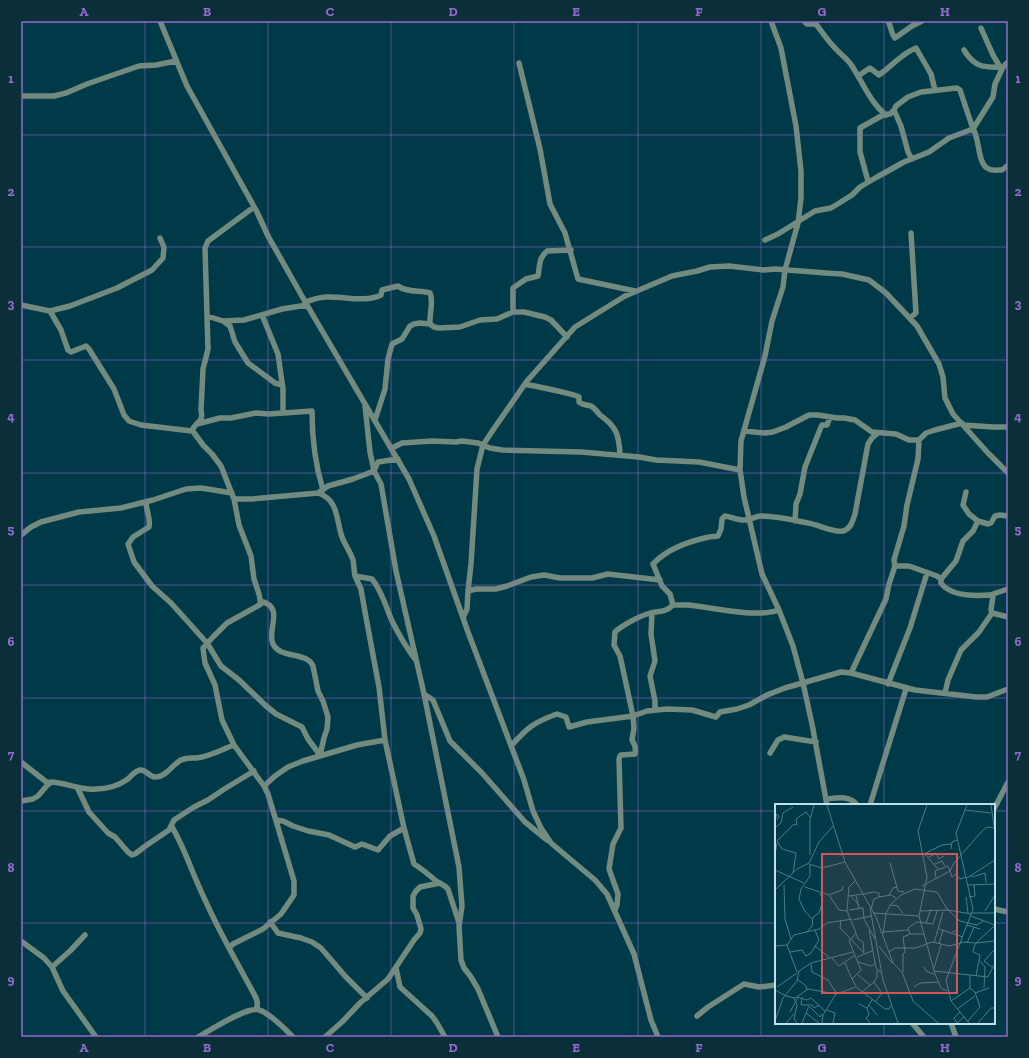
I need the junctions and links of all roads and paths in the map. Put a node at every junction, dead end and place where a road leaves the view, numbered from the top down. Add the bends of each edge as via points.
1 (160, 21) edge
2 (771, 21) edge
3 (804, 21) edge
4 (888, 21) edge
5 (922, 21) edge
6 (818, 22) edge
7 (981, 28) dead end
8 (964, 50) dead end
9 (176, 61) junction
10 (1008, 62) edge
11 (519, 63) dead end
12 (1001, 67) junction
13 (858, 76) junction
14 (935, 90) junction
15 (21, 96) edge
16 (894, 110) junction
17 (886, 115) junction
18 (973, 129) junction
19 (912, 159) junction
20 (1008, 165) edge
21 (868, 181) junction
22 (254, 207) junction
23 (798, 223) junction
24 (911, 233) dead end
25 (160, 238) dead end
26 (765, 240) dead end
27 (570, 250) junction
28 (785, 270) junction
29 (635, 292) junction
30 (306, 303) junction
31 (21, 305) edge
32 (50, 311) junction
33 (513, 312) junction
34 (262, 315) junction
35 (207, 316) junction
36 (910, 318) junction
37 (223, 321) junction
38 (430, 324) junction
39 (567, 337) junction
40 (282, 384) junction
41 (525, 384) junction
42 (365, 403) junction
43 (283, 413) junction
44 (830, 417) junction
45 (375, 420) junction
46 (197, 424) junction
47 (963, 424) junction
48 (1008, 427) edge
49 (192, 431) junction
50 (744, 431) junction
51 (878, 433) junction
52 (919, 440) junction
53 (484, 445) junction
54 (392, 448) junction
55 (620, 455) junction
56 (398, 459) junction
57 (740, 470) junction
58 (374, 471) junction
59 (1008, 473) edge
60 (320, 491) junction
61 (966, 492) dead end
62 (233, 496) junction
63 (146, 502) junction
64 (1008, 516) edge
65 (749, 519) junction
66 (795, 521) junction
67 (978, 521) junction
68 (21, 535) edge
69 (895, 566) junction
70 (927, 573) junction
71 (355, 576) junction
72 (941, 579) junction
73 (660, 580) junction
74 (1008, 589) edge
75 (468, 591) junction
76 (990, 595) junction
77 (260, 601) junction
78 (673, 605) junction
79 (779, 610) junction
80 (652, 613) junction
81 (992, 613) junction
82 (1008, 616) edge
83 (463, 618) junction
84 (207, 643) junction
85 (416, 660) junction
86 (851, 673) junction
87 (803, 683) junction
88 (888, 684) junction
89 (906, 689) junction
90 (1008, 690) edge
91 (945, 693) junction
92 (424, 694) junction
93 (655, 710) junction
94 (633, 716) junction
95 (385, 740) junction
96 (816, 742) junction
97 (234, 745) junction
98 (511, 746) junction
99 (770, 754) dead end
100 (320, 755) junction
101 (21, 762) edge
102 (254, 772) junction
103 (1008, 782) edge
104 (49, 784) junction
105 (264, 786) junction
106 (77, 787) junction
107 (826, 799) junction
108 (21, 801) edge
109 (827, 804) edge
110 (856, 804) edge
111 (870, 804) edge
112 (995, 807) edge
113 (276, 820) junction
114 (172, 826) junction
115 (404, 828) junction
116 (551, 843) junction
117 (440, 883) junction
118 (995, 909) edge
119 (615, 910) junction
120 (1008, 912) edge
121 (270, 922) junction
122 (460, 926) junction
123 (85, 935) dead end
124 (21, 941) edge
125 (229, 948) junction
126 (52, 967) junction
127 (396, 968) junction
128 (775, 986) edge
129 (366, 998) junction
130 (256, 1009) junction
131 (697, 1016) dead end
132 (913, 1024) edge
133 (952, 1024) edge
134 (96, 1037) edge
135 (198, 1037) edge
136 (293, 1037) edge
137 (325, 1037) edge
138 (445, 1037) edge
139 (498, 1037) edge
140 (658, 1037) edge
141 (924, 1037) edge
142 (956, 1037) edge

1 - 9 street
2 - 23 street via 781,48 796,126 801,171
3 - 6 street via 807,24
4 - 5 street via 895,38
6 - 13 street via 834,47 845,57
7 - 12 street
8 - 12 street via 977,64 988,68
9 - 15 street via 139,66 54,96
9 - 22 street via 187,86
10 - 12 street
11 - 27 street via 540,149 550,204 566,233
12 - 18 street via 993,97
13 - 14 street via 870,68 879,75 900,57 916,48 931,74
13 - 17 street via 876,105
14 - 16 street via 908,97
14 - 18 street via 960,90
16 - 17 street
16 - 19 street
17 - 21 street via 883,114 859,130 860,152
18 - 19 street via 949,138 930,152
18 - 20 street via 986,168 1002,170
19 - 21 street
21 - 23 street via 836,205 816,211
22 - 30 street
22 - 35 street via 208,241 205,248
23 - 26 street
23 - 28 street
24 - 36 street via 916,312
25 - 32 street via 164,247 163,258 152,270 110,291
27 - 29 street via 578,279
27 - 33 street via 547,251 544,254 539,263 538,276 526,279 513,288
28 - 29 street via 710,267 672,276
28 - 36 street via 826,272 869,280
28 - 50 street via 783,287
29 - 39 street via 575,327
30 - 34 street
30 - 38 street via 325,297 365,300 381,295 382,290 398,286 416,292 430,293
30 - 42 street
31 - 32 street
32 - 49 street via 61,330 68,350 71,352 86,346 89,349 114,389 129,421 141,425
33 - 38 street via 497,319 480,320 460,327 439,328
33 - 39 street via 524,312 552,320
34 - 37 street via 244,320
34 - 40 street via 278,354
35 - 37 street
35 - 46 street via 208,349 204,369 202,415
36 - 47 street via 939,364 946,398 953,414
37 - 40 street via 230,326 235,342 248,363 275,383
38 - 45 street via 410,326 402,339 392,344 385,390
39 - 41 street
40 - 43 street
41 - 53 street
41 - 55 street via 579,397 579,402 590,406 613,427 619,437
42 - 45 street
42 - 58 street
43 - 46 street via 256,413
43 - 60 street via 312,411 312,438
44 - 50 street via 809,415 773,432
44 - 51 street via 855,420 872,432
44 - 66 street via 827,425 821,427 805,467 796,504
45 - 54 street
46 - 49 street
47 - 48 street
47 - 52 street via 926,433
47 - 59 street
49 - 62 street via 221,466
50 - 57 street
51 - 52 street via 896,434 909,440
51 - 66 street via 868,444 855,514 848,528 843,531
52 - 69 street via 918,459 894,560
53 - 54 street via 462,441 420,441 402,443
53 - 55 street via 502,450
53 - 75 street via 477,469
54 - 56 street
55 - 57 street via 670,462 699,462
56 - 58 street via 378,462
56 - 83 street via 425,513
57 - 65 street
58 - 60 street
58 - 85 street via 381,484 396,571
60 - 62 street via 252,499
60 - 71 street via 332,503 337,513 342,536 353,560
61 - 67 street via 963,504 969,514
62 - 63 street via 200,488 186,489
62 - 77 street via 239,525 251,556
63 - 68 street via 103,510 86,510 41,522
63 - 84 street via 149,526 133,537 128,544 134,562 152,586
64 - 67 street via 1000,514 988,524
65 - 66 street via 761,516
65 - 73 street via 738,520 725,516 718,536 687,543 658,559 653,566
65 - 79 street via 762,574
67 - 72 street via 964,541 956,561
69 - 70 street via 909,566
69 - 86 street via 886,599
70 - 72 street
70 - 88 street via 910,628
71 - 85 street via 372,579 377,584 405,646
71 - 95 street via 367,620
72 - 76 street via 943,586 960,593
73 - 75 street via 608,574 592,578 544,575 496,589
73 - 78 street via 670,594
74 - 76 street
75 - 83 street via 467,609
76 - 81 street via 993,596
77 - 84 street via 255,608 227,623
77 - 100 street via 266,602 273,611 272,643 276,649 307,659 313,666 318,691 328,717 328,729
78 - 79 street via 769,614
78 - 80 street via 668,611
79 - 87 street via 793,646
80 - 93 street via 651,634 655,661 650,676
80 - 94 street via 630,622 615,632 614,644 624,671
81 - 82 street
81 - 91 street via 979,632 961,650
83 - 98 street
84 - 97 street via 203,648 205,663 215,686 222,720
84 - 100 street via 221,666 265,705 276,714 302,727
85 - 92 street
86 - 87 street via 834,673
86 - 88 street
87 - 93 street via 767,695 749,705 720,712 716,717 692,710
87 - 96 street
88 - 89 street
89 - 91 street
89 - 111 street
90 - 91 street via 987,697
92 - 116 street via 432,700 450,741 525,822
92 - 122 street via 459,867 462,906
93 - 94 street
94 - 98 street via 568,727 566,717 557,714 536,722
94 - 119 street via 632,740 636,745 635,754 620,756 621,828 613,844 609,869 618,894
95 - 100 street
95 - 115 street
96 - 99 street via 784,737 778,740
96 - 107 street
97 - 102 street
97 - 106 street via 196,758 181,760 160,776 152,777 142,770 127,780 107,788 93,790
98 - 116 street via 533,811
100 - 105 street via 288,767
101 - 104 street
102 - 105 street
102 - 114 street via 174,820
103 - 112 street
104 - 106 street via 58,782
104 - 108 street via 38,796
105 - 113 street
106 - 114 street via 89,812 132,855
107 - 109 street
107 - 110 street via 842,797 851,799
113 - 115 street via 329,835 356,847 362,844 378,850 390,836
113 - 121 street via 294,881 295,893 281,914
114 - 125 street
115 - 117 street via 414,864
116 - 119 street via 595,880 607,894
117 - 122 street via 448,889
117 - 127 street via 420,887 416,891 413,908 418,915 420,933
118 - 120 street
119 - 140 street via 634,954
121 - 125 street via 263,929
121 - 129 street via 278,933 312,942 321,948
122 - 139 street via 460,952 464,968 478,989
123 - 126 street
124 - 126 street
125 - 130 street via 258,1002
126 - 134 street via 63,991
127 - 129 street via 388,979
127 - 138 street via 400,987 432,1016
128 - 131 street via 744,984 708,1006
129 - 137 street
130 - 135 street via 242,1012
130 - 136 street via 264,1012
132 - 141 street
133 - 142 street

